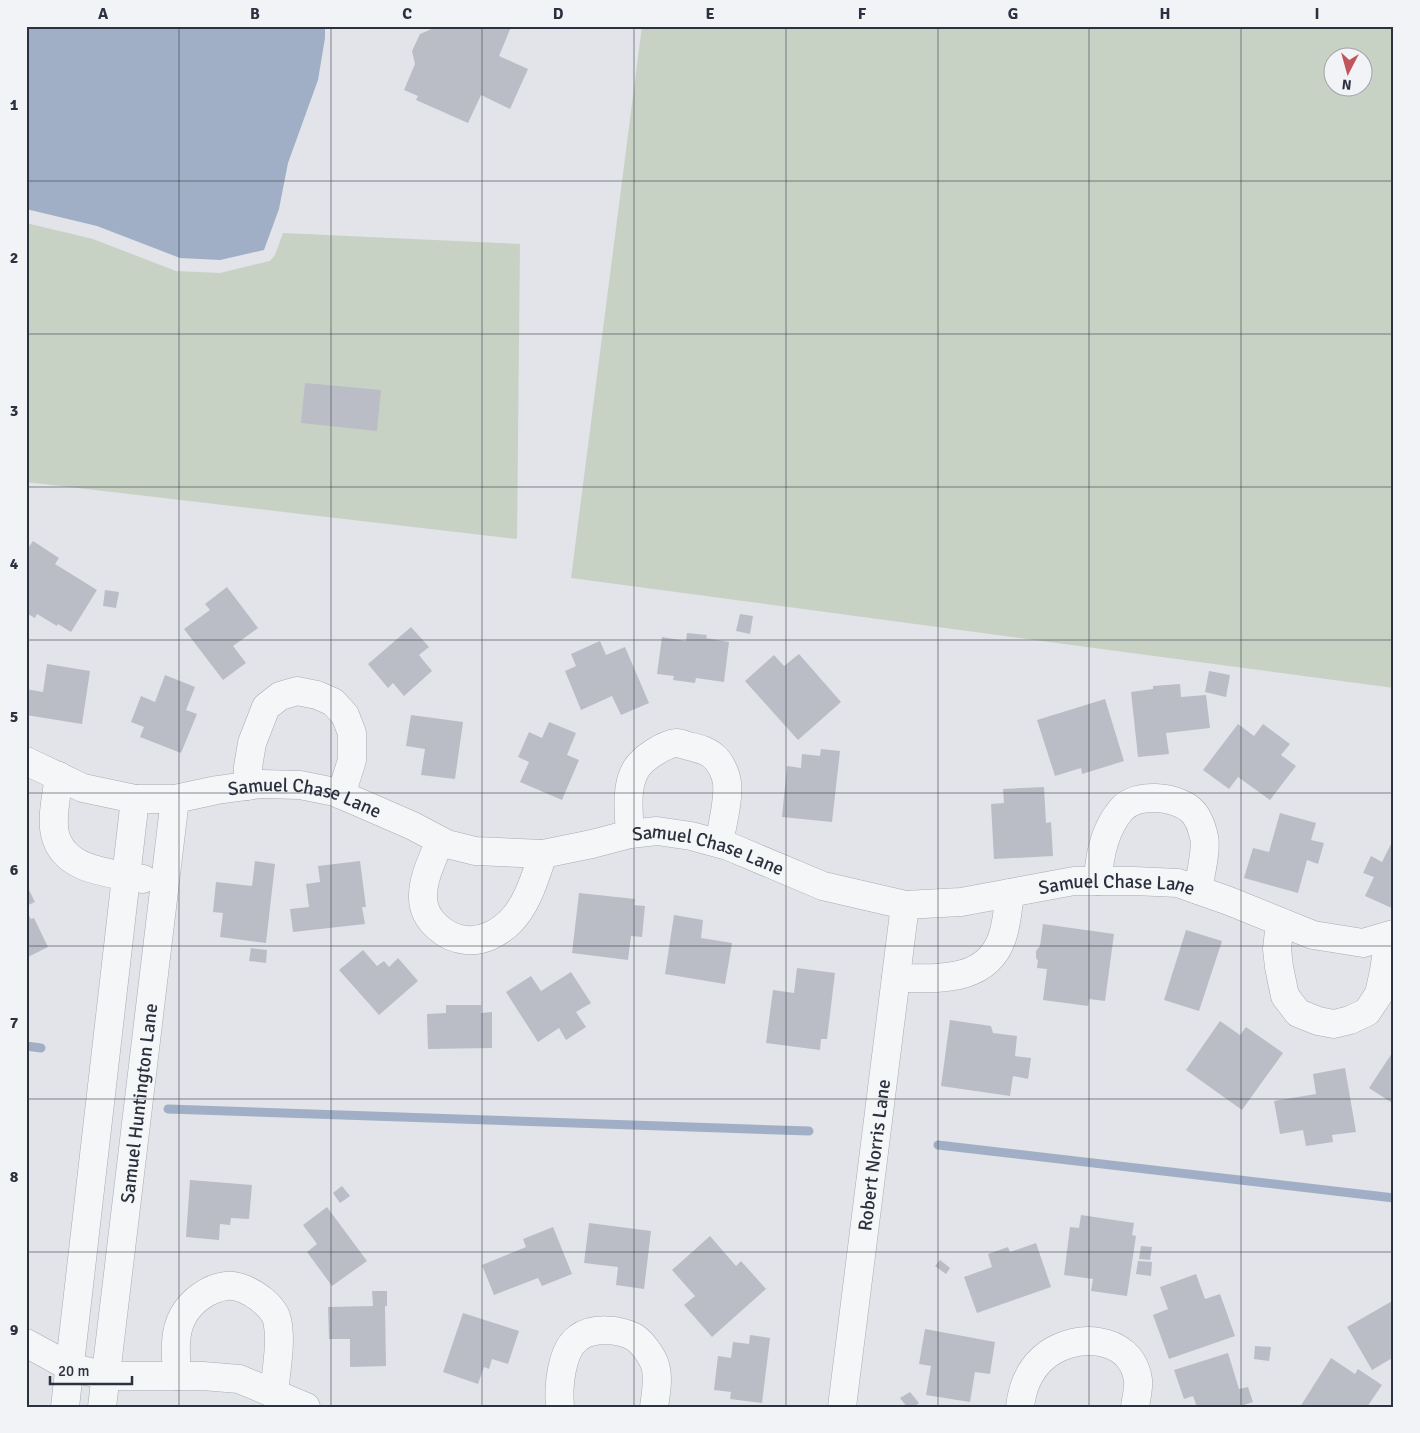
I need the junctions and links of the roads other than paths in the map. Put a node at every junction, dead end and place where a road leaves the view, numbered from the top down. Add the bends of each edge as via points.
1 (26, 761) edge
2 (59, 776) junction
3 (248, 786) junction
4 (341, 794) junction
5 (135, 799) junction
6 (175, 799) junction
7 (630, 834) junction
8 (440, 841) junction
9 (719, 843) junction
10 (543, 854) junction
11 (126, 876) junction
12 (1098, 881) junction
13 (165, 882) junction
14 (1198, 890) junction
15 (1010, 893) junction
16 (905, 905) junction
17 (1280, 922) junction
18 (1391, 935) edge
19 (896, 978) junction
20 (26, 1343) edge
21 (70, 1367) junction
22 (106, 1376) junction
23 (177, 1376) junction
24 (274, 1393) junction
25 (65, 1407) edge
26 (102, 1407) edge
27 (306, 1407) edge
28 (560, 1407) edge
29 (654, 1407) edge
30 (842, 1407) edge
31 (1020, 1407) edge
32 (1135, 1407) edge

1 - 2 street, Samuel Chase Lane
2 - 5 street, Samuel Chase Lane via 83,788
2 - 11 street via 55,833 60,847 69,857 97,871
3 - 4 street, Samuel Chase Lane via 300,785
3 - 4 street via 252,743 266,707 280,696 297,691 333,702 345,715 352,733 352,760
3 - 6 street, Samuel Chase Lane
4 - 8 street, Samuel Chase Lane
5 - 6 street, Samuel Chase Lane
5 - 11 street, Samuel Huntington Lane
6 - 13 street, Samuel Huntington Lane
7 - 9 street, Samuel Chase Lane via 657,830
7 - 9 street via 630,786 636,769 660,748 677,743 713,756 723,770 728,782
7 - 10 street, Samuel Chase Lane
8 - 10 street, Samuel Chase Lane via 475,851
8 - 10 street via 426,878 423,898 426,916 453,937 467,940 493,935 510,922 525,902
9 - 16 street, Samuel Chase Lane via 823,886
11 - 13 street
11 - 21 street, Samuel Huntington Lane
12 - 14 street, Samuel Chase Lane via 1178,883
12 - 14 street via 1103,845 1122,809 1134,800 1155,798 1174,800 1191,810 1200,822 1205,840
12 - 15 street, Samuel Chase Lane via 1074,881
13 - 22 street, Samuel Huntington Lane
14 - 17 street, Samuel Chase Lane
15 - 16 street, Samuel Chase Lane via 961,902
15 - 19 street via 1002,938 995,954 984,965 966,974 941,978
16 - 19 street, Robert Norris Lane
17 - 18 street, Samuel Chase Lane via 1313,935 1362,943
17 - 18 street via 1277,949 1285,996 1298,1013 1334,1024 1367,1012 1379,994
19 - 30 street, Robert Norris Lane
20 - 21 street
21 - 22 street
21 - 25 street, Samuel Huntington Lane
22 - 23 street
22 - 26 street, Samuel Huntington Lane
23 - 24 street via 239,1379
23 - 24 street via 177,1332 183,1315 211,1290 227,1285 258,1296 271,1307 277,1319
24 - 27 street
28 - 29 street via 562,1368 568,1351 578,1338 591,1332 612,1330 634,1337 655,1363
31 - 32 street via 1022,1389 1042,1358 1060,1347 1083,1340 1104,1342 1119,1349 1132,1362 1138,1380

